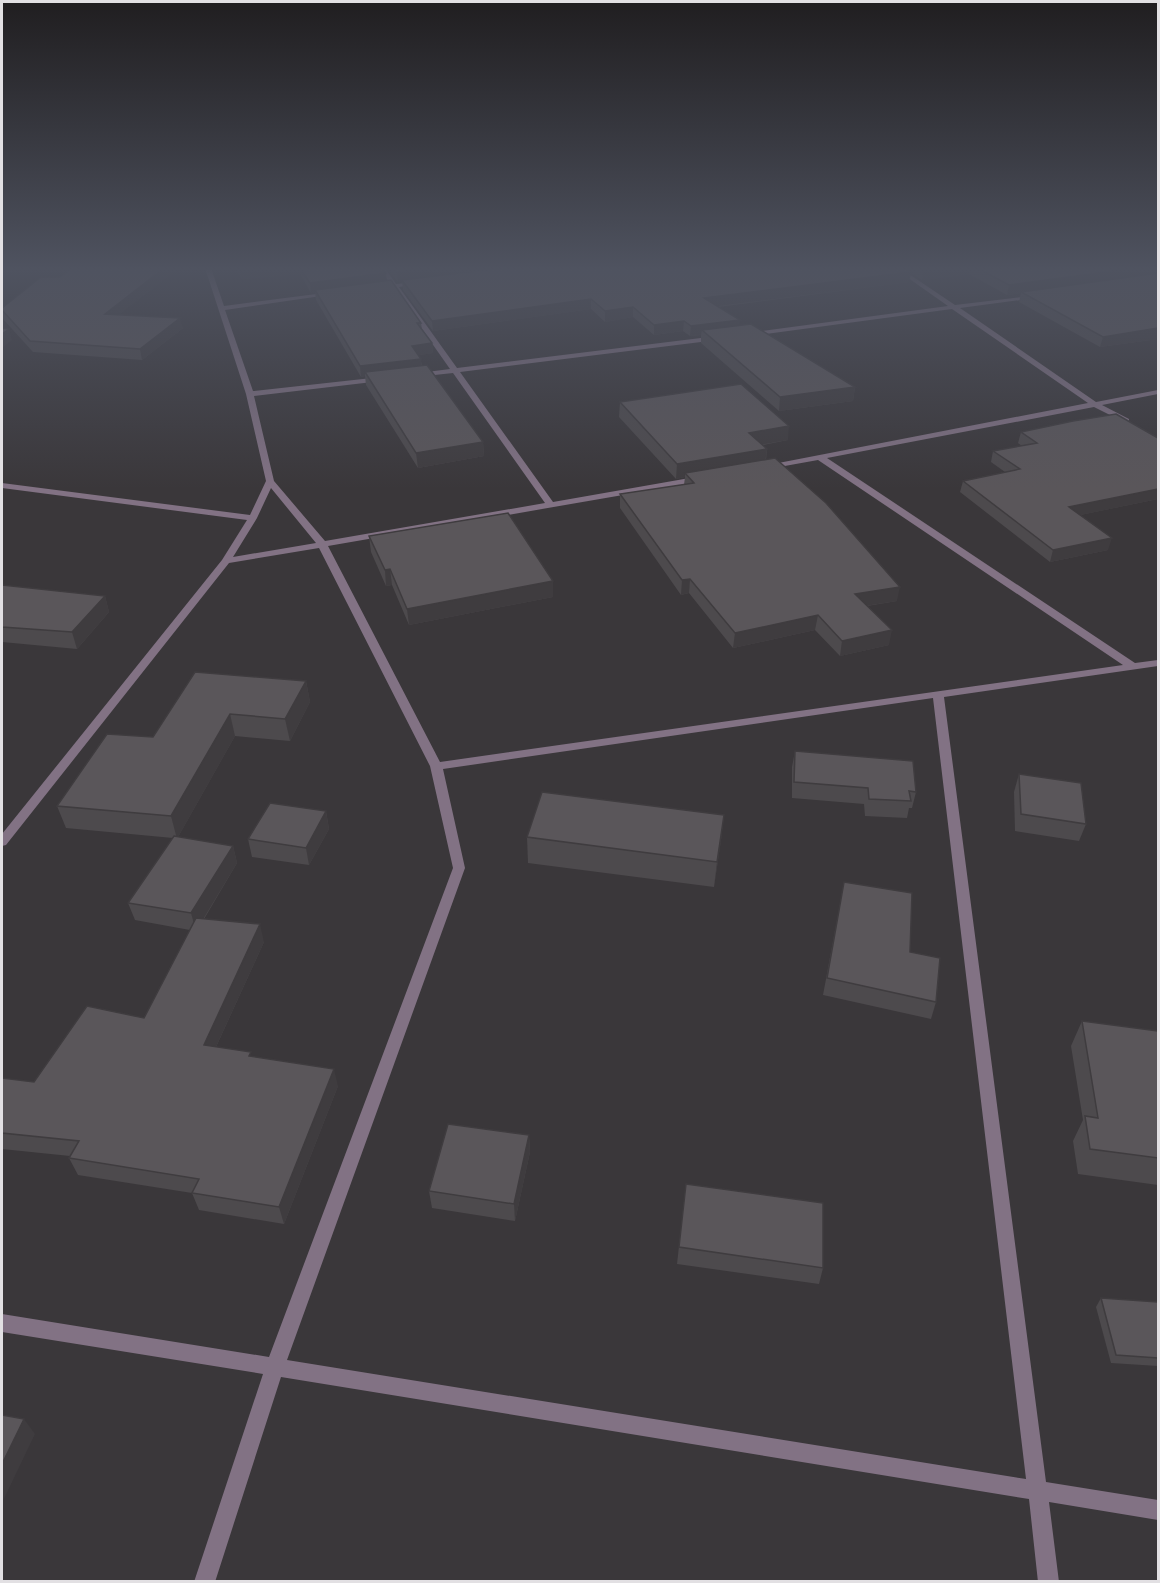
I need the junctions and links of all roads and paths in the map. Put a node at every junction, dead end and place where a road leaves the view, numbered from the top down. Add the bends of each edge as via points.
1 (233, 342) edge
2 (435, 342) edge
3 (686, 342) edge
4 (1007, 342) edge
5 (456, 371) junction
6 (410, 376) edge
7 (387, 379) edge
8 (1158, 392) edge
9 (250, 394) junction
10 (1093, 403) junction
11 (1131, 423) edge
12 (821, 458) junction
13 (763, 468) edge
14 (716, 476) edge
15 (270, 481) junction
16 (2, 485) edge
17 (551, 505) junction
18 (253, 518) junction
19 (322, 544) junction
20 (226, 561) junction
21 (1158, 663) edge
22 (1132, 666) junction
23 (938, 696) junction
24 (436, 766) junction
25 (2, 842) edge
26 (2, 1323) edge
27 (275, 1367) junction
28 (1039, 1490) junction
29 (1158, 1510) edge
30 (204, 1581) edge
31 (1049, 1581) edge

1 - 9 street
2 - 5 street
3 - 5 street
4 - 10 street
5 - 6 street
5 - 17 street
7 - 9 street
8 - 10 street
9 - 15 street
10 - 11 street
10 - 12 street
12 - 13 street
12 - 22 street
14 - 17 street
15 - 18 street
15 - 19 street
16 - 18 street
17 - 19 street
18 - 20 street
19 - 20 street
19 - 24 street
20 - 25 street
21 - 22 street
22 - 23 street
23 - 24 street
23 - 28 street
24 - 27 street via 459,868
26 - 27 street
27 - 28 street
27 - 30 street
28 - 29 street
28 - 31 street

